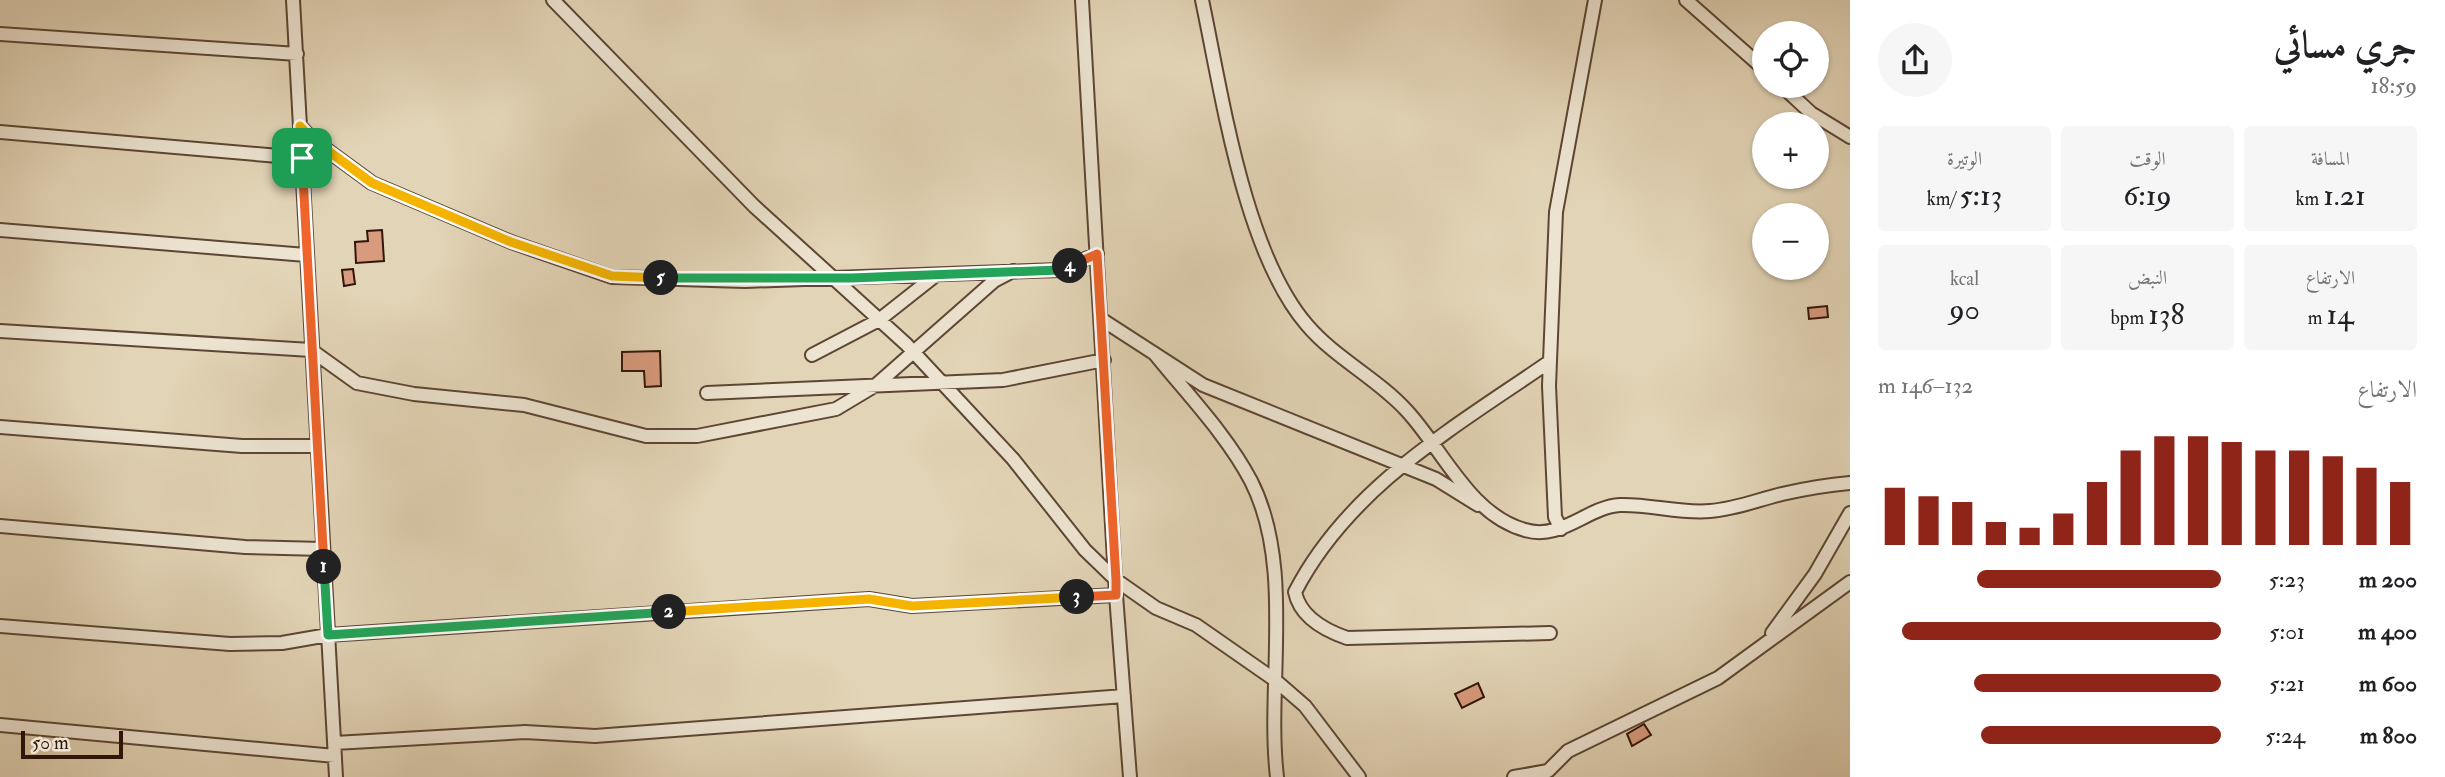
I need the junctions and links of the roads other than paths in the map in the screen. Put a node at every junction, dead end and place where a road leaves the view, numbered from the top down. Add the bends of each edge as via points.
1 (293, 0) edge
2 (553, 0) edge
3 (1082, 0) edge
4 (1202, 0) edge
5 (1595, 0) edge
6 (1686, 0) edge
7 (0, 34) edge
8 (297, 54) junction
9 (1752, 58) edge
10 (1795, 98) edge
11 (300, 126) junction
12 (0, 132) edge
13 (1850, 137) edge
14 (302, 158) junction
15 (0, 230) edge
16 (1097, 254) junction
17 (306, 255) junction
18 (1013, 271) junction
19 (936, 275) junction
20 (833, 278) junction
21 (1101, 319) junction
22 (879, 320) junction
23 (0, 331) edge
24 (311, 350) junction
25 (914, 353) junction
26 (1154, 353) junction
27 (813, 355) dead end
28 (1104, 360) junction
29 (1549, 362) junction
30 (941, 382) junction
31 (876, 385) junction
32 (707, 393) dead end
33 (0, 426) edge
34 (1432, 443) junction
35 (317, 446) junction
36 (1402, 467) junction
37 (1850, 482) edge
38 (1488, 511) junction
39 (1850, 513) edge
40 (0, 526) edge
41 (1561, 529) junction
42 (323, 549) junction
43 (1116, 580) junction
44 (1850, 582) edge
45 (1116, 595) junction
46 (0, 626) edge
47 (1550, 633) dead end
48 (328, 635) junction
49 (1742, 661) junction
50 (1275, 680) junction
51 (1124, 696) junction
52 (0, 725) edge
53 (335, 750) junction
54 (336, 777) edge
55 (1130, 777) edge
56 (1277, 777) edge
57 (1359, 777) edge
58 (1514, 777) edge

1 - 8 street
2 - 20 street via 754,206
3 - 16 street
4 - 34 street via 1221,103 1257,229 1278,282 1330,350 1377,383
5 - 29 street via 1556,212
6 - 9 street
7 - 8 street
8 - 11 street
10 - 13 street
11 - 14 street
11 - 20 street via 372,183 511,242 612,276 745,281
12 - 14 street
14 - 17 street
15 - 17 street
16 - 18 street via 1059,270
16 - 21 street
17 - 24 street
18 - 19 street
18 - 25 street via 994,281
19 - 20 street
19 - 22 street
20 - 22 street
21 - 26 street
21 - 28 street
22 - 25 street
22 - 27 street
23 - 24 street
24 - 31 street via 357,383 524,405 646,436 697,436 836,409
24 - 35 street
25 - 30 street
25 - 31 street
26 - 36 street via 1203,385
26 - 50 street via 1235,456 1263,512 1277,623
28 - 30 street via 1003,380
28 - 43 street
29 - 34 street
29 - 41 street via 1555,517
30 - 31 street
30 - 43 street
31 - 32 street
33 - 35 street via 242,446
34 - 36 street
34 - 38 street
35 - 42 street
36 - 38 street via 1436,479
36 - 47 street via 1362,498 1320,549 1295,592 1297,603 1323,629 1347,638
37 - 41 street via 1706,512 1618,505
38 - 41 street via 1525,530
39 - 49 street via 1781,623
40 - 42 street via 245,547
42 - 48 street
43 - 45 street
43 - 50 street via 1156,608 1196,625
44 - 49 street
45 - 48 street via 912,606 869,599
45 - 51 street
46 - 48 street via 230,645
48 - 53 street
49 - 58 street via 1718,678 1568,751 1548,771
50 - 56 street
50 - 57 street via 1305,706
51 - 53 street via 596,736 525,732
51 - 55 street
52 - 53 street
53 - 54 street

